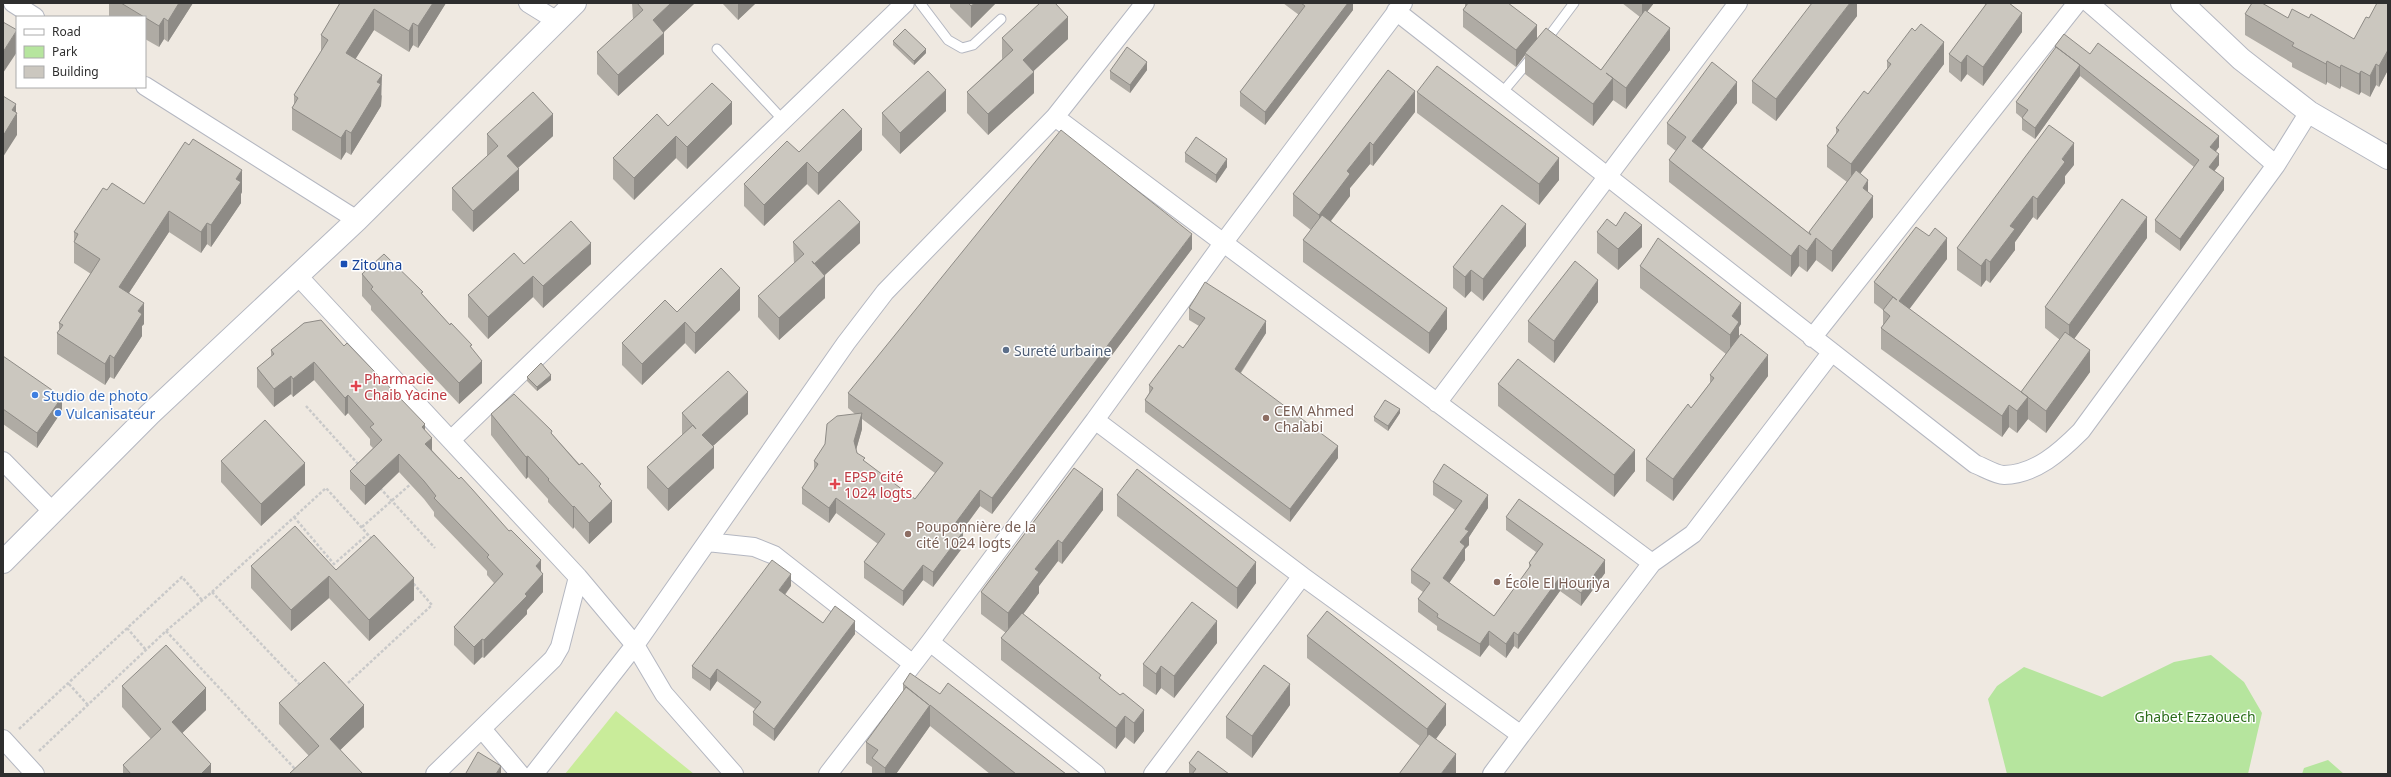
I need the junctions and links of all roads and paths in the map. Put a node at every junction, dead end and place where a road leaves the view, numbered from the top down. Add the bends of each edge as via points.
1 (13, 3) edge
2 (528, 3) edge
3 (575, 3) edge
4 (905, 3) edge
5 (920, 3) edge
6 (1146, 3) edge
7 (1574, 3) edge
8 (1738, 3) edge
9 (2077, 3) edge
10 (2089, 3) edge
11 (2182, 3) edge
12 (1399, 7) edge
13 (33, 16) edge
14 (1001, 19) dead end
15 (557, 21) junction
16 (717, 50) dead end
17 (146, 87) edge
18 (1501, 94) junction
19 (2309, 112) junction
20 (1055, 117) junction
21 (783, 120) junction
22 (2388, 158) edge
23 (2276, 165) junction
24 (1606, 178) junction
25 (357, 220) junction
26 (1224, 242) junction
27 (298, 276) junction
28 (1812, 338) junction
29 (1831, 353) junction
30 (1437, 402) junction
31 (306, 406) dead end
32 (1095, 420) junction
33 (451, 440) junction
34 (3, 461) edge
35 (365, 471) edge
36 (414, 480) edge
37 (375, 483) edge
38 (391, 501) junction
39 (53, 512) junction
40 (294, 517) junction
41 (362, 527) junction
42 (368, 534) junction
43 (707, 542) junction
44 (378, 545) edge
45 (434, 548) dead end
46 (3, 562) edge
47 (1652, 564) junction
48 (1302, 576) junction
49 (578, 577) junction
50 (408, 578) edge
51 (212, 592) junction
52 (202, 600) junction
53 (127, 628) junction
54 (166, 631) junction
55 (930, 642) junction
56 (635, 645) junction
57 (146, 650) junction
58 (913, 664) junction
59 (348, 683) dead end
60 (69, 684) junction
61 (302, 687) edge
62 (88, 705) junction
63 (482, 729) junction
64 (1522, 735) junction
65 (4, 741) edge
66 (30, 769) edge
67 (299, 773) edge
68 (435, 774) edge
69 (520, 774) edge
70 (534, 774) edge
71 (734, 774) edge
72 (828, 774) edge
73 (1096, 774) edge
74 (1153, 774) edge
75 (1492, 774) edge

1 - 13 street
2 - 15 street
3 - 15 street
4 - 21 street
5 - 14 lane via 948,40 962,48 973,45
6 - 20 street
7 - 18 lane
8 - 24 street
9 - 28 street
10 - 23 street
11 - 19 street via 2241,60
12 - 18 street
12 - 26 street
15 - 25 street
16 - 21 lane
17 - 25 street
18 - 24 street
19 - 22 street
19 - 23 street
20 - 26 street
20 - 43 street via 885,292
21 - 33 street
23 - 29 street via 2081,431 2061,451 2038,467 2004,475 1975,464
24 - 28 street
24 - 30 street
25 - 27 street
26 - 30 street
26 - 32 street
27 - 33 street
27 - 39 street via 150,414
28 - 29 street
29 - 47 street via 1693,534
30 - 47 street
31 - 35 path
32 - 48 street
32 - 55 street
33 - 49 street
34 - 39 street
36 - 38 path
37 - 38 path
38 - 41 path
38 - 45 path
39 - 46 street
40 - 41 path via 326,488
40 - 42 path via 334,564
40 - 51 path
41 - 42 path
42 - 44 path
43 - 56 street
43 - 58 street via 754,547 774,555
47 - 64 street
48 - 64 street
48 - 74 street
49 - 56 street
49 - 63 street via 560,647 553,659
50 - 59 path via 432,605
51 - 52 path
51 - 61 path
52 - 53 path via 182,577
52 - 54 path
53 - 57 path
53 - 60 path
54 - 57 path
54 - 67 path
55 - 58 street
55 - 73 street
56 - 70 street
56 - 71 street via 664,694
57 - 62 path
58 - 72 street
60 - 62 path
60 - 65 path
62 - 66 path
63 - 68 street
63 - 69 street
64 - 75 street
65 - 66 street

